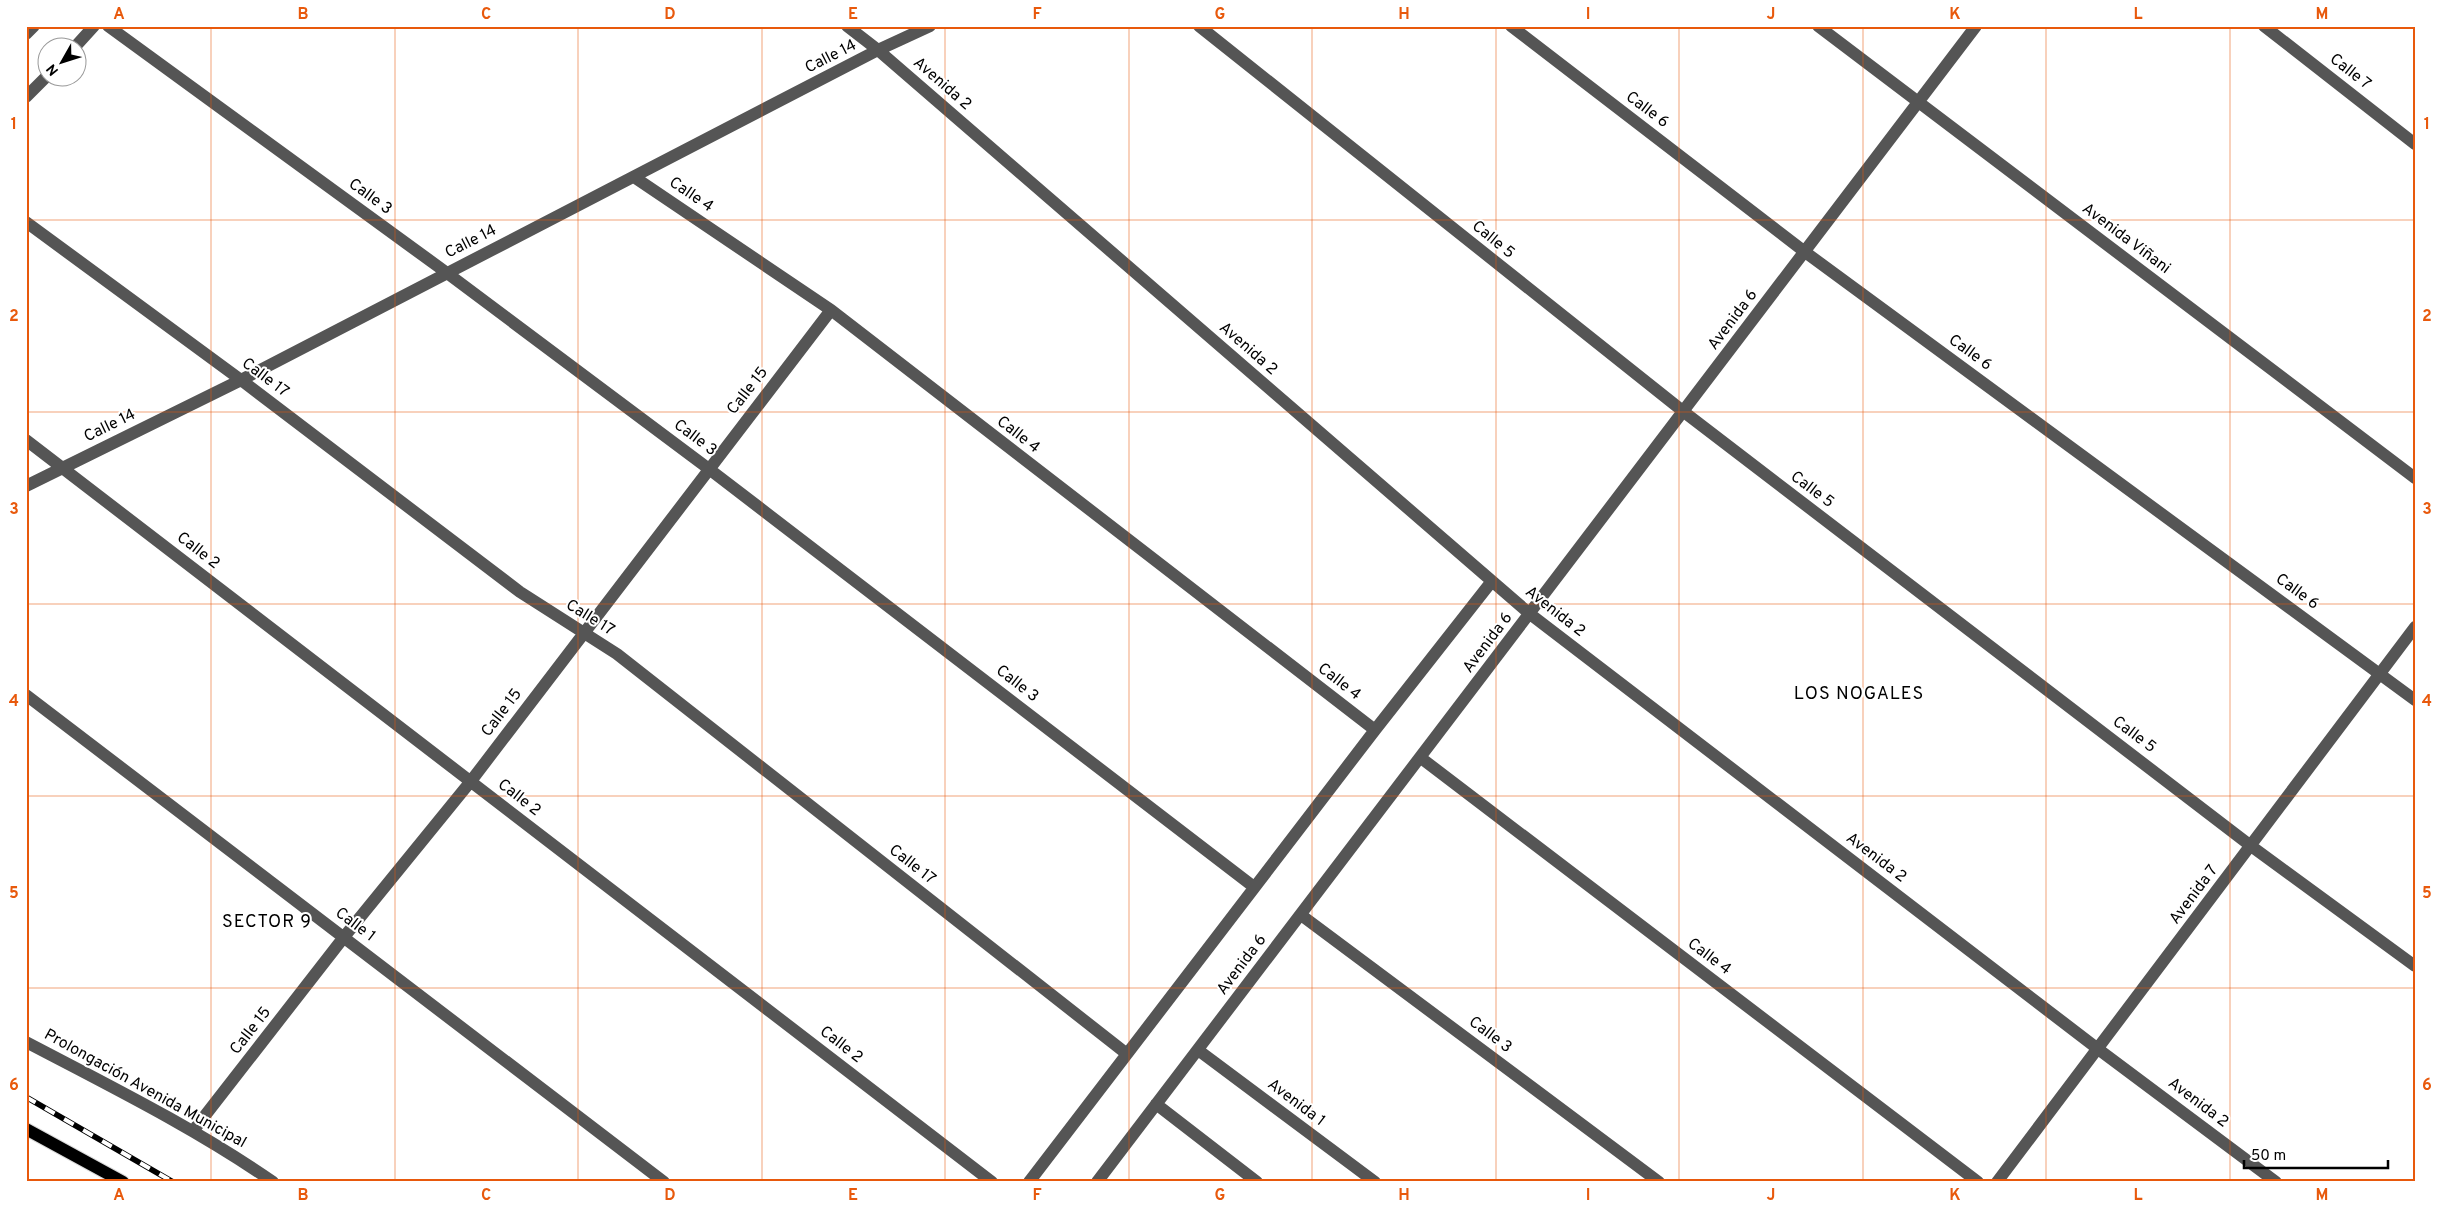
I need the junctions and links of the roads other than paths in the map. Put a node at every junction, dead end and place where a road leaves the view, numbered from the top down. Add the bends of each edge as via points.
1 (34, 26) edge
2 (94, 26) edge
3 (108, 26) edge
4 (847, 26) edge
5 (930, 26) edge
6 (1199, 26) edge
7 (1510, 26) edge
8 (1818, 26) edge
9 (1976, 26) edge
10 (2264, 26) edge
11 (26, 34) edge
12 (83, 38) edge
13 (878, 50) junction
14 (38, 85) edge
15 (26, 97) edge
16 (1918, 102) junction
17 (2415, 144) edge
18 (634, 176) junction
19 (26, 222) edge
20 (1805, 252) junction
21 (447, 273) junction
22 (831, 310) junction
23 (240, 380) junction
24 (1684, 412) junction
25 (26, 440) edge
26 (63, 468) junction
27 (709, 469) junction
28 (2415, 478) edge
29 (26, 486) edge
30 (1492, 581) junction
31 (1530, 614) junction
32 (2415, 627) edge
33 (582, 634) junction
34 (2380, 673) junction
35 (26, 695) edge
36 (2415, 700) edge
37 (1375, 730) junction
38 (1421, 758) junction
39 (471, 781) junction
40 (2251, 846) junction
41 (1254, 887) junction
42 (1301, 915) junction
43 (344, 937) junction
44 (2415, 966) edge
45 (26, 1042) edge
46 (2098, 1049) junction
47 (1198, 1050) junction
48 (1127, 1054) junction
49 (1156, 1104) junction
50 (26, 1129) edge
51 (194, 1131) junction
52 (123, 1182) edge
53 (273, 1182) edge
54 (664, 1182) edge
55 (992, 1182) edge
56 (1029, 1182) edge
57 (1096, 1182) edge
58 (1257, 1182) edge
59 (1375, 1182) edge
60 (1659, 1182) edge
61 (1978, 1182) edge
62 (1996, 1182) edge
63 (2276, 1182) edge

1 - 11 street
2 - 12 street
3 - 21 street, Calle 3
4 - 13 street, Avenida 2
5 - 13 street, Calle 14
6 - 24 street, Calle 5
7 - 20 street, Calle 6
8 - 16 street, Avenida Viñani
9 - 16 street, Avenida 6
10 - 17 street, Calle 7
13 - 18 street, Calle 14
13 - 30 street, Avenida 2
14 - 15 street
16 - 20 street, Avenida 6
16 - 28 street, Avenida Viñani
18 - 21 street, Calle 14
18 - 22 street, Calle 4
19 - 23 street, Calle 17
20 - 24 street, Avenida 6
20 - 34 street, Calle 6
21 - 23 street, Calle 14
21 - 27 street, Calle 3
22 - 27 street, Calle 15
22 - 37 street, Calle 4
23 - 26 street, Calle 14
23 - 33 street, Calle 17 via 520,592
24 - 31 street, Avenida 6
24 - 40 street, Calle 5
25 - 26 street, Calle 2
26 - 29 street, Calle 14
26 - 39 street, Calle 2
27 - 33 street, Calle 15
27 - 41 street, Calle 3
30 - 31 street, Avenida 2
30 - 37 street
31 - 38 street, Avenida 6
31 - 46 street, Avenida 2
32 - 34 street, Avenida 7
33 - 39 street, Calle 15
33 - 48 street, Calle 17 via 617,654
34 - 36 street, Calle 6
34 - 40 street, Avenida 7
35 - 43 street, Calle 1
37 - 41 street
38 - 42 street, Avenida 6
38 - 61 street, Calle 4
39 - 43 street, Calle 15
39 - 55 street, Calle 2
40 - 44 street, Calle 5
40 - 46 street, Avenida 7
41 - 48 street
42 - 47 street, Avenida 6
42 - 60 street, Calle 3
43 - 51 street, Calle 15
43 - 54 street, Calle 1
45 - 51 street, Prolongación Avenida Municipal
46 - 62 street, Avenida 7
46 - 63 street, Avenida 2
47 - 49 street, Avenida 6
47 - 59 street, Avenida 1
48 - 56 street
49 - 57 street, Avenida 6
49 - 58 street
50 - 52 main road
51 - 53 street, Prolongación Avenida Municipal

